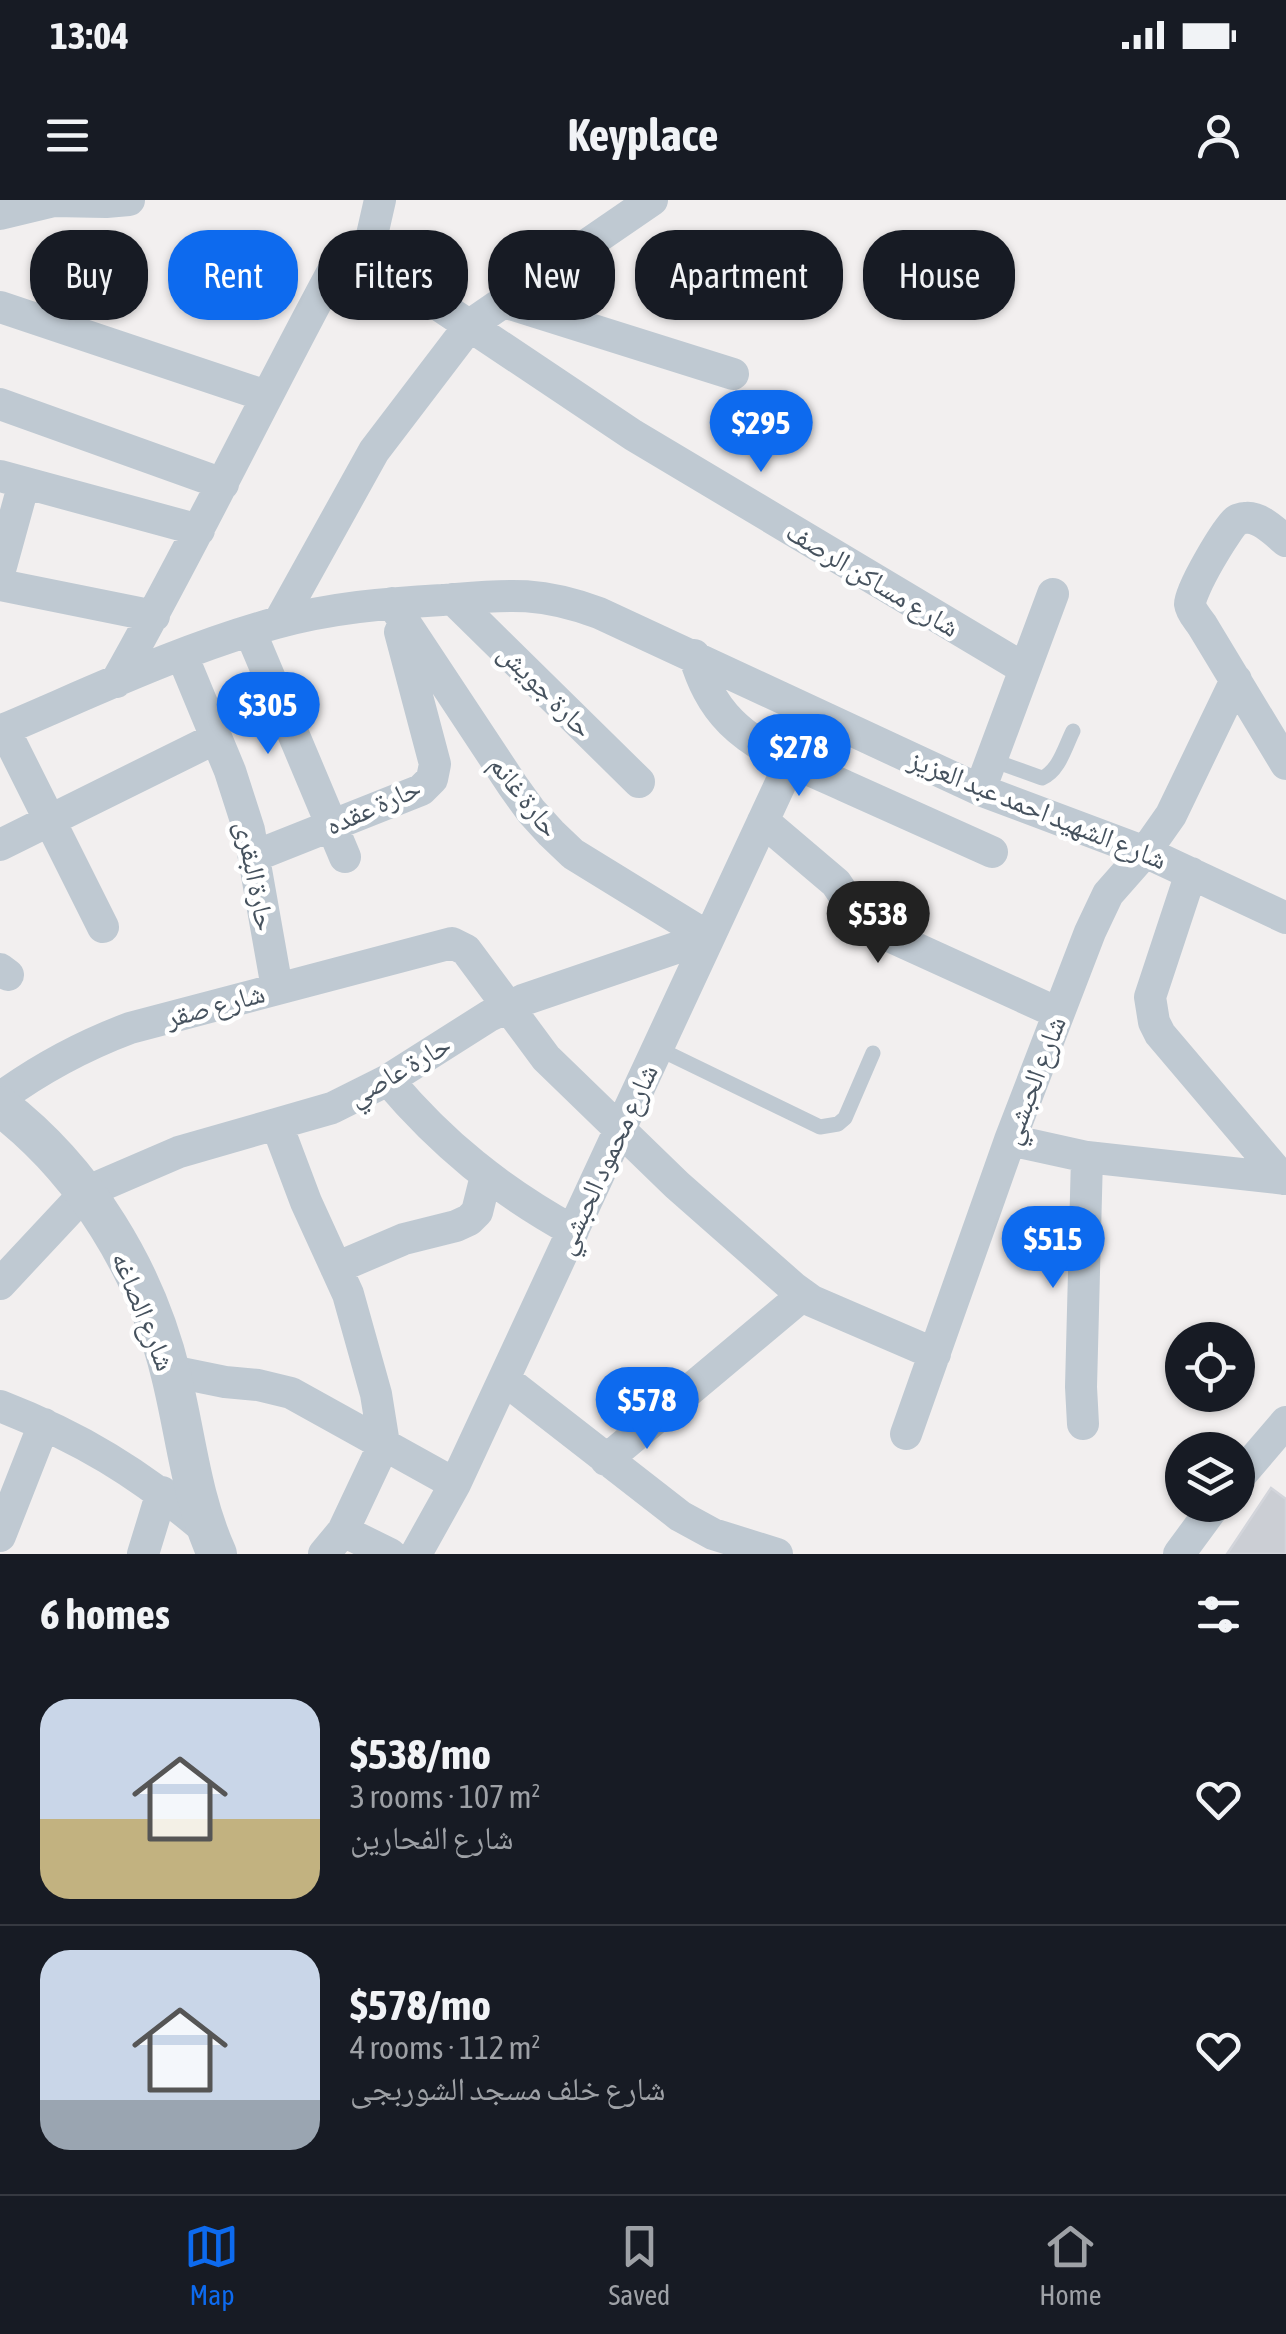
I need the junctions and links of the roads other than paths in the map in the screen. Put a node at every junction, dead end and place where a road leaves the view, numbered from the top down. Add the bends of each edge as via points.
1 (129, 200) edge
2 (380, 200) edge
3 (652, 200) edge
4 (0, 214) edge
5 (373, 230) edge
6 (608, 230) edge
7 (318, 299) edge
8 (0, 308) edge
9 (488, 313) edge
10 (462, 320) edge
11 (561, 320) edge
12 (470, 325) junction
13 (733, 374) dead end
14 (266, 396) junction
15 (0, 404) edge
16 (12, 480) edge
17 (223, 484) junction
18 (199, 530) junction
19 (1286, 541) edge
20 (0, 570) edge
21 (0, 584) edge
22 (1053, 594) dead end
23 (454, 599) junction
24 (392, 603) junction
25 (154, 616) junction
26 (264, 627) junction
27 (182, 656) junction
28 (694, 656) junction
29 (1026, 669) junction
30 (1236, 680) junction
31 (116, 682) junction
32 (2, 730) edge
33 (1074, 731) dead end
34 (216, 738) junction
35 (791, 761) junction
36 (1286, 764) edge
37 (986, 775) junction
38 (639, 782) dead end
39 (50, 821) junction
40 (763, 821) junction
41 (331, 826) junction
42 (0, 846) edge
43 (992, 852) dead end
44 (1146, 852) junction
45 (255, 856) junction
46 (345, 858) dead end
47 (1191, 873) junction
48 (1286, 918) edge
49 (102, 928) dead end
50 (708, 937) junction
51 (278, 988) junction
52 (507, 1008) junction
53 (1058, 1014) junction
54 (657, 1048) junction
55 (873, 1053) dead end
56 (388, 1080) junction
57 (0, 1098) edge
58 (0, 1106) edge
59 (277, 1125) junction
60 (621, 1130) junction
61 (1010, 1140) junction
62 (1087, 1157) junction
63 (486, 1176) junction
64 (1285, 1179) edge
65 (86, 1192) junction
66 (573, 1231) junction
67 (336, 1268) junction
68 (0, 1284) edge
69 (803, 1295) junction
70 (935, 1354) junction
71 (171, 1371) junction
72 (504, 1379) junction
73 (0, 1406) edge
74 (1286, 1422) edge
75 (44, 1424) junction
76 (1083, 1424) dead end
77 (906, 1434) dead end
78 (384, 1444) junction
79 (1255, 1458) edge
80 (606, 1460) junction
81 (456, 1484) junction
82 (162, 1492) junction
83 (1203, 1522) edge
84 (0, 1536) edge
85 (211, 1541) edge
86 (334, 1543) edge
87 (707, 1544) edge
88 (144, 1554) edge
89 (390, 1554) edge
90 (416, 1554) edge
91 (777, 1554) edge
92 (1179, 1554) edge

1 - 4 street via 54,201
2 - 5 street
3 - 6 street
7 - 14 street
8 - 14 street
9 - 12 street
10 - 12 street, شارع مساكن الرصف
11 - 13 street
12 - 26 street via 374,451
12 - 29 street, شارع مساكن الرصف via 633,436
14 - 17 street
15 - 17 street
16 - 18 street
16 - 20 street
17 - 18 street
18 - 25 street
19 - 30 street via 1260,521 1237,520 1193,590 1193,612
21 - 25 street
22 - 29 street
23 - 24 street, شارع الشهيد احمد عبد العزيز
23 - 28 street, شارع الشهيد احمد عبد العزيز via 545,597
23 - 38 street, حارة جويش
24 - 26 street, شارع الشهيد احمد عبد العزيز
24 - 41 street, حارة عقده via 434,772 421,790
24 - 50 street, حارة غانم via 551,834
25 - 31 street
26 - 27 street, شارع الشهيد احمد عبد العزيز
26 - 41 street
27 - 31 street, شارع الشهيد احمد عبد العزيز
27 - 34 street, حارة البقرى
28 - 35 street via 715,704 733,724
28 - 37 street, شارع الشهيد احمد عبد العزيز
29 - 37 street
30 - 36 street
30 - 44 street, شارع الحبشي
31 - 32 street, شارع الشهيد احمد عبد العزيز
32 - 39 street
33 - 37 lane via 1049,776
34 - 39 street
34 - 45 street, حارة البقرى
35 - 40 street, شارع محمود الحبشي
35 - 43 street
37 - 44 street, شارع الشهيد احمد عبد العزيز
39 - 42 street
39 - 49 street
40 - 50 street, شارع محمود الحبشي
40 - 53 street via 836,883 878,931
41 - 45 street, حارة عقده
41 - 46 street
44 - 47 street, شارع الشهيد احمد عبد العزيز
44 - 53 street, شارع الحبشي via 1108,894
45 - 51 street, حارة البقرى
47 - 48 street, شارع الشهيد احمد عبد العزيز
47 - 64 street via 1150,997 1154,1022
50 - 52 street, حارة عاصي
50 - 54 street, شارع محمود الحبشي
51 - 52 street, شارع صقر via 459,945
51 - 57 street, شارع صقر via 93,1042
52 - 56 street, حارة عاصي
52 - 60 street via 546,1058
53 - 61 street, شارع الحبشي
54 - 55 lane via 820,1126 845,1118
54 - 60 street, شارع محمود الحبشي
56 - 59 street, حارة عاصي
56 - 63 street
58 - 65 street, شارع الصاغه
59 - 65 street, حارة عاصي via 179,1152
59 - 67 street
60 - 66 street, شارع محمود الحبشي
60 - 69 street
61 - 62 street
61 - 70 street, شارع الحبشي
62 - 64 street
62 - 76 street
63 - 66 street
63 - 67 street via 469,1220
65 - 68 street
65 - 71 street, شارع الصاغه via 127,1260
66 - 72 street, شارع محمود الحبشي
67 - 78 street via 376,1394
69 - 70 street
69 - 80 street
70 - 77 street, شارع الحبشي
71 - 78 street via 291,1393
71 - 85 street, شارع الصاغه
72 - 80 street
72 - 81 street, شارع محمود الحبشي
73 - 75 street
74 - 79 street
75 - 82 street
75 - 84 street
78 - 81 street
78 - 86 street
80 - 87 street
81 - 90 street, شارع محمود الحبشي
82 - 85 street
82 - 88 street
83 - 92 street
86 - 89 street
87 - 91 street

